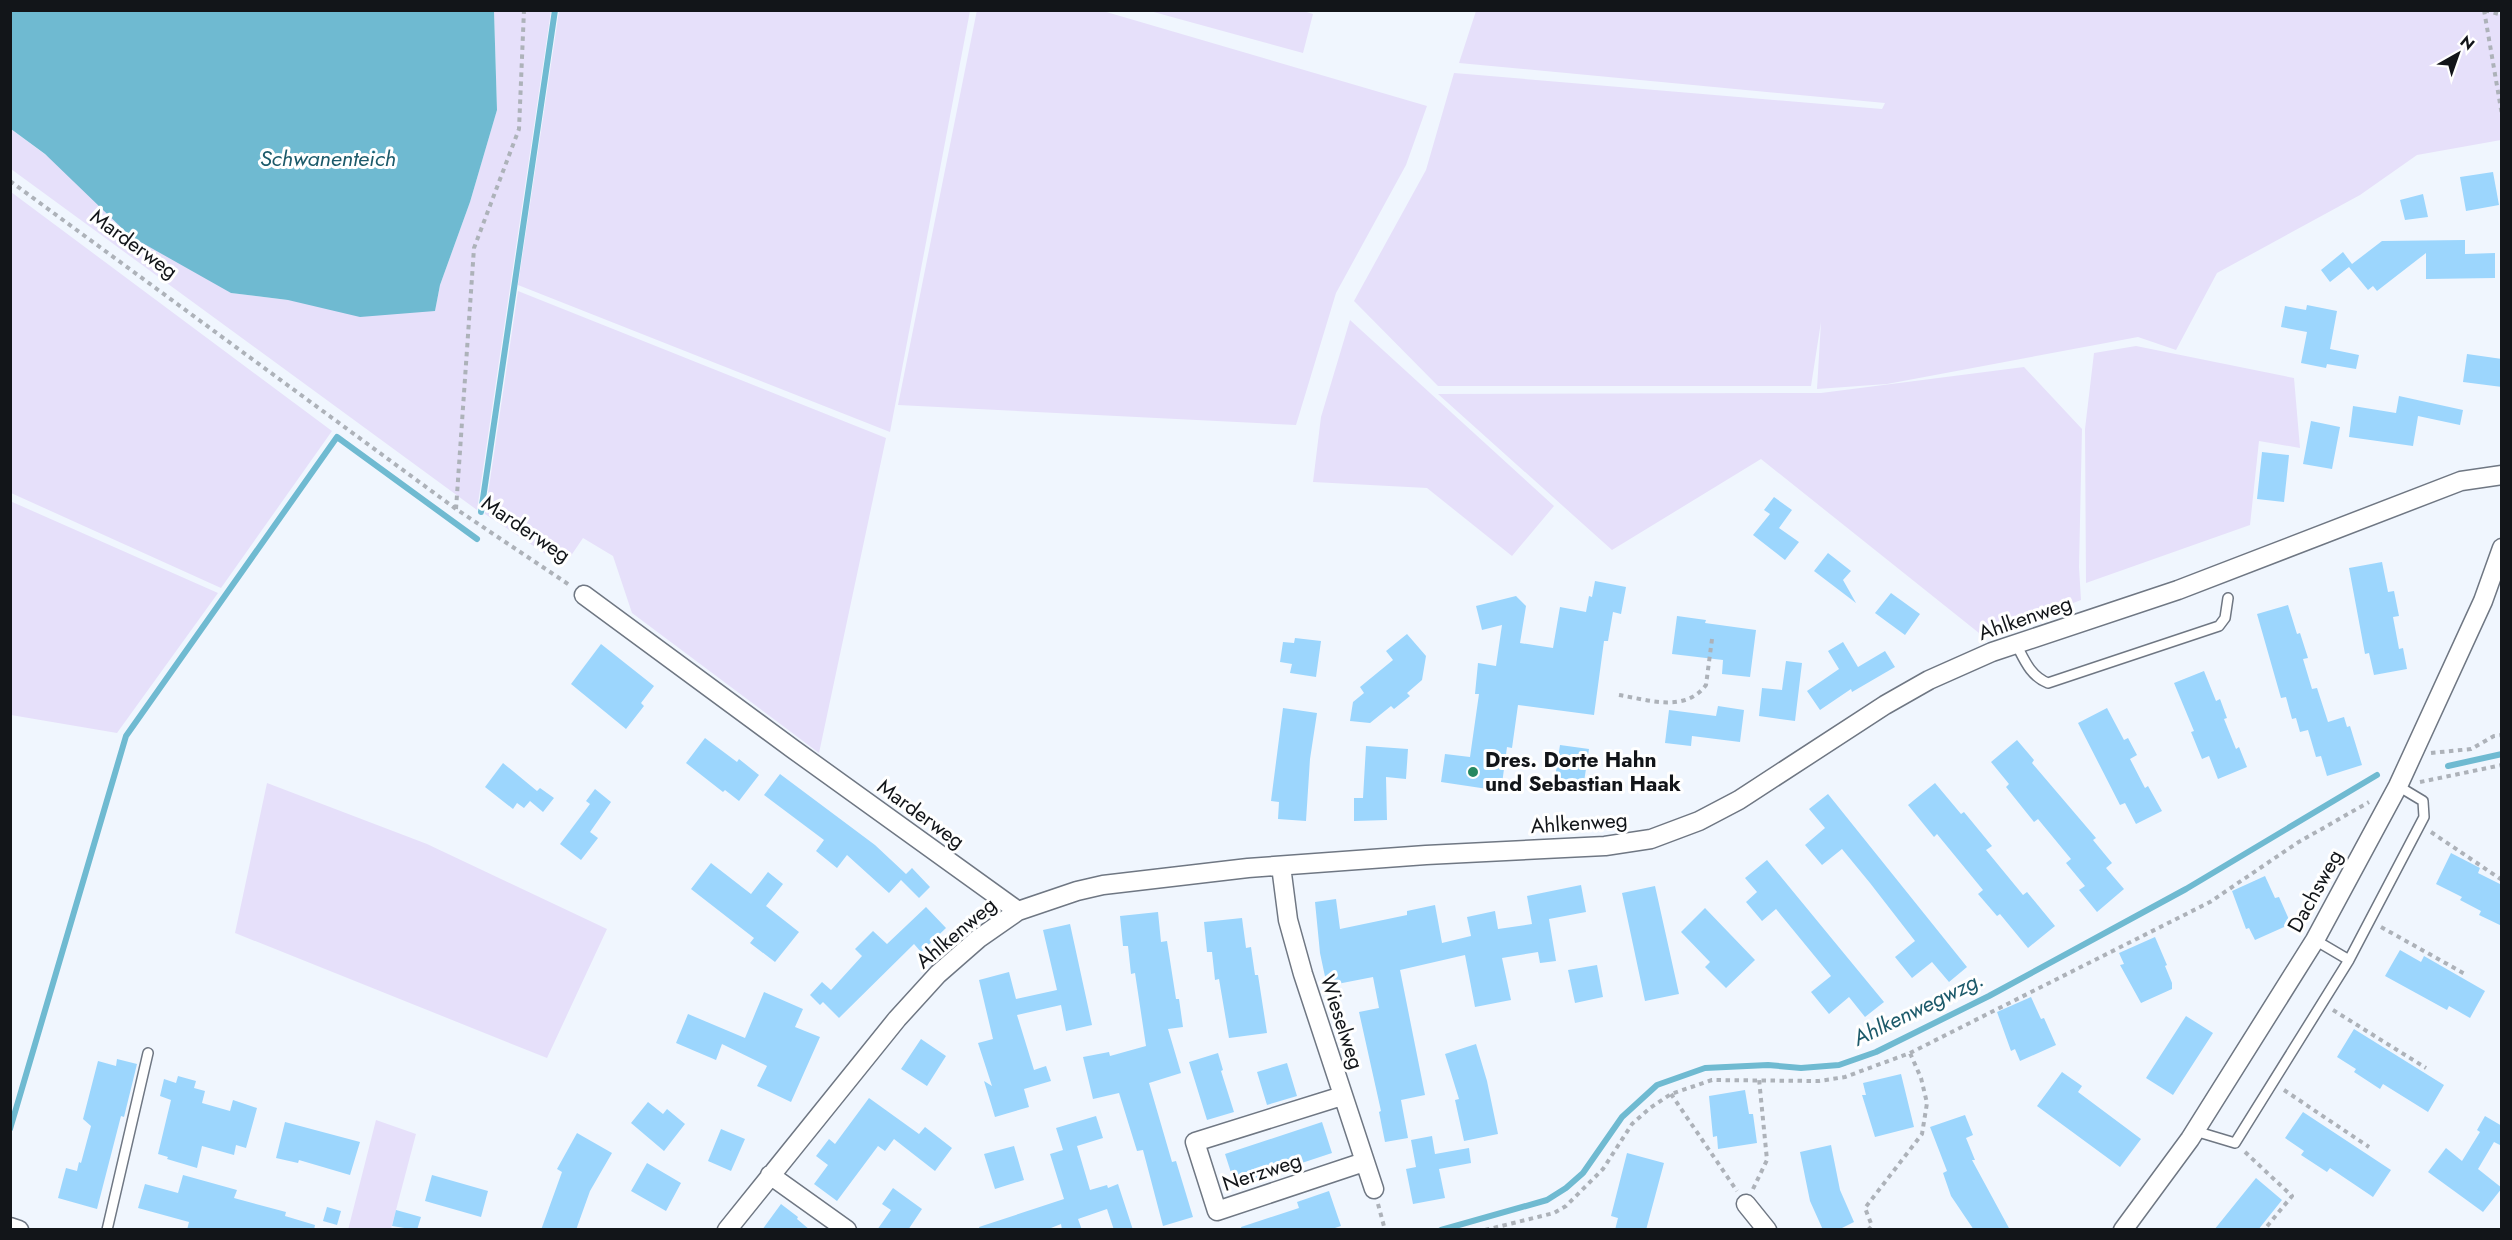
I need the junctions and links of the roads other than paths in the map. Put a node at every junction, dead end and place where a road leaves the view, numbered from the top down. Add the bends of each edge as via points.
1 (2502, 475) edge
2 (2502, 548) edge
3 (584, 595) road end
4 (2228, 598) dead end
5 (2016, 644) junction
6 (2398, 786) junction
7 (1281, 866) junction
8 (1018, 911) junction
9 (2315, 940) junction
10 (2349, 960) junction
11 (148, 1053) dead end
12 (1342, 1096) junction
13 (2195, 1131) junction
14 (1364, 1162) junction
15 (770, 1175) junction
16 (1374, 1189) dead end
17 (1746, 1204) road end
18 (10, 1227) edge
19 (19, 1230) edge
20 (107, 1230) edge
21 (727, 1230) edge
22 (847, 1230) edge
23 (1767, 1230) edge
24 (2122, 1230) edge

1 - 5 street, Ahlkenweg via 2461,481 2178,590
2 - 6 street, Dachsweg via 2483,601
3 - 8 street, Marderweg
4 - 5 lane via 2225,618 2219,626 2048,683 2030,669
5 - 7 street, Ahlkenweg via 1929,680 1739,800 1651,839 1605,846
6 - 9 street, Dachsweg
6 - 10 lane via 2423,801 2424,818
7 - 8 street, Ahlkenweg via 1103,885
7 - 12 street, Wieselweg via 1288,920
8 - 15 street, Ahlkenweg via 938,974
9 - 10 lane
9 - 13 street, Dachsweg
10 - 13 lane via 2235,1143
11 - 20 lane
12 - 14 street, Wieselweg
12 - 14 street, Nerzweg via 1195,1142 1218,1211
13 - 24 street, Dachsweg
14 - 16 street, Wieselweg
15 - 21 street, Ahlkenweg
15 - 22 street
17 - 23 street
18 - 19 street

